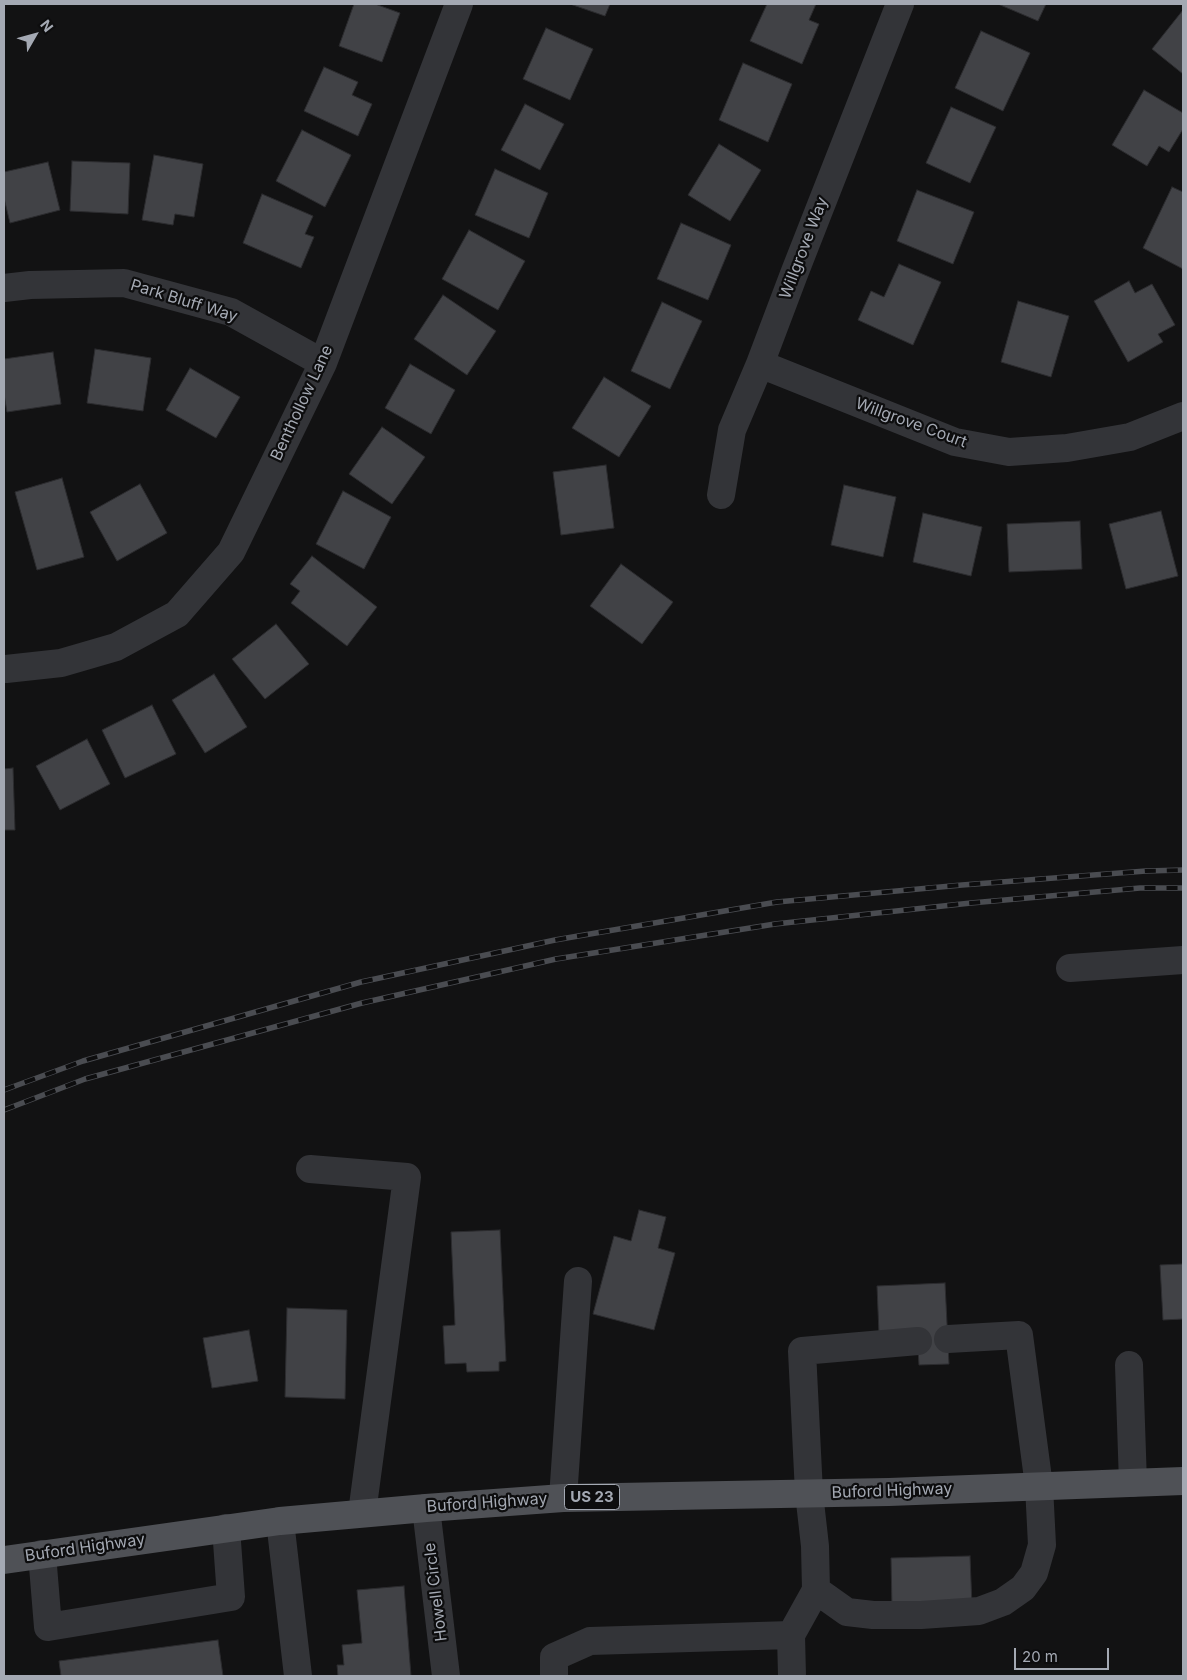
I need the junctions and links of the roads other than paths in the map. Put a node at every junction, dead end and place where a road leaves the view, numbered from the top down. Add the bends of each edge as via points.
1 (459, 4) edge
2 (900, 4) edge
3 (4, 288) edge
4 (323, 363) junction
5 (760, 364) junction
6 (1183, 416) edge
7 (721, 495) dead end
8 (6, 669) dead end
9 (1183, 960) edge
10 (1070, 968) dead end
11 (310, 1169) dead end
12 (578, 1281) dead end
13 (948, 1339) dead end
14 (918, 1342) dead end
15 (1129, 1365) dead end
16 (1183, 1481) edge
17 (1133, 1483) junction
18 (1039, 1486) junction
19 (808, 1493) junction
20 (563, 1498) junction
21 (426, 1508) junction
22 (362, 1513) junction
23 (280, 1520) junction
24 (226, 1528) junction
25 (42, 1554) junction
26 (4, 1560) edge
27 (816, 1590) junction
28 (791, 1635) junction
29 (298, 1676) edge
30 (446, 1676) edge
31 (554, 1676) edge
32 (792, 1676) edge

1 - 4 street, Benthollow Lane
2 - 5 street, Willgrove Way
3 - 4 street, Park Bluff Way via 124,283 231,312
4 - 8 street, Benthollow Lane via 231,552 177,614 116,647 62,663
5 - 6 street, Willgrove Court via 955,442 1009,452 1067,448 1130,438
5 - 7 street, Willgrove Way via 732,430
9 - 10 street
11 - 22 street via 407,1178
12 - 20 street
13 - 18 street via 1019,1334
14 - 19 street via 802,1351
15 - 17 street
16 - 17 main road, Buford Highway / US 23
17 - 18 main road, Buford Highway / US 23
18 - 19 main road, Buford Highway / US 23
18 - 27 street via 1042,1545 1034,1573 1022,1588 1003,1602 979,1611 873,1615 847,1612
19 - 20 main road, Buford Highway / US 23
19 - 27 street via 816,1546
20 - 21 main road, Buford Highway / US 23
21 - 22 main road, Buford Highway / US 23
21 - 30 street, Howell Circle
22 - 23 main road, Buford Highway / US 23
23 - 24 main road, Buford Highway / US 23
23 - 29 street
24 - 25 main road, Buford Highway / US 23
24 - 25 street via 231,1597 48,1627
25 - 26 main road, Buford Highway / US 23
27 - 28 street
28 - 31 street via 590,1641 554,1657
28 - 32 street

